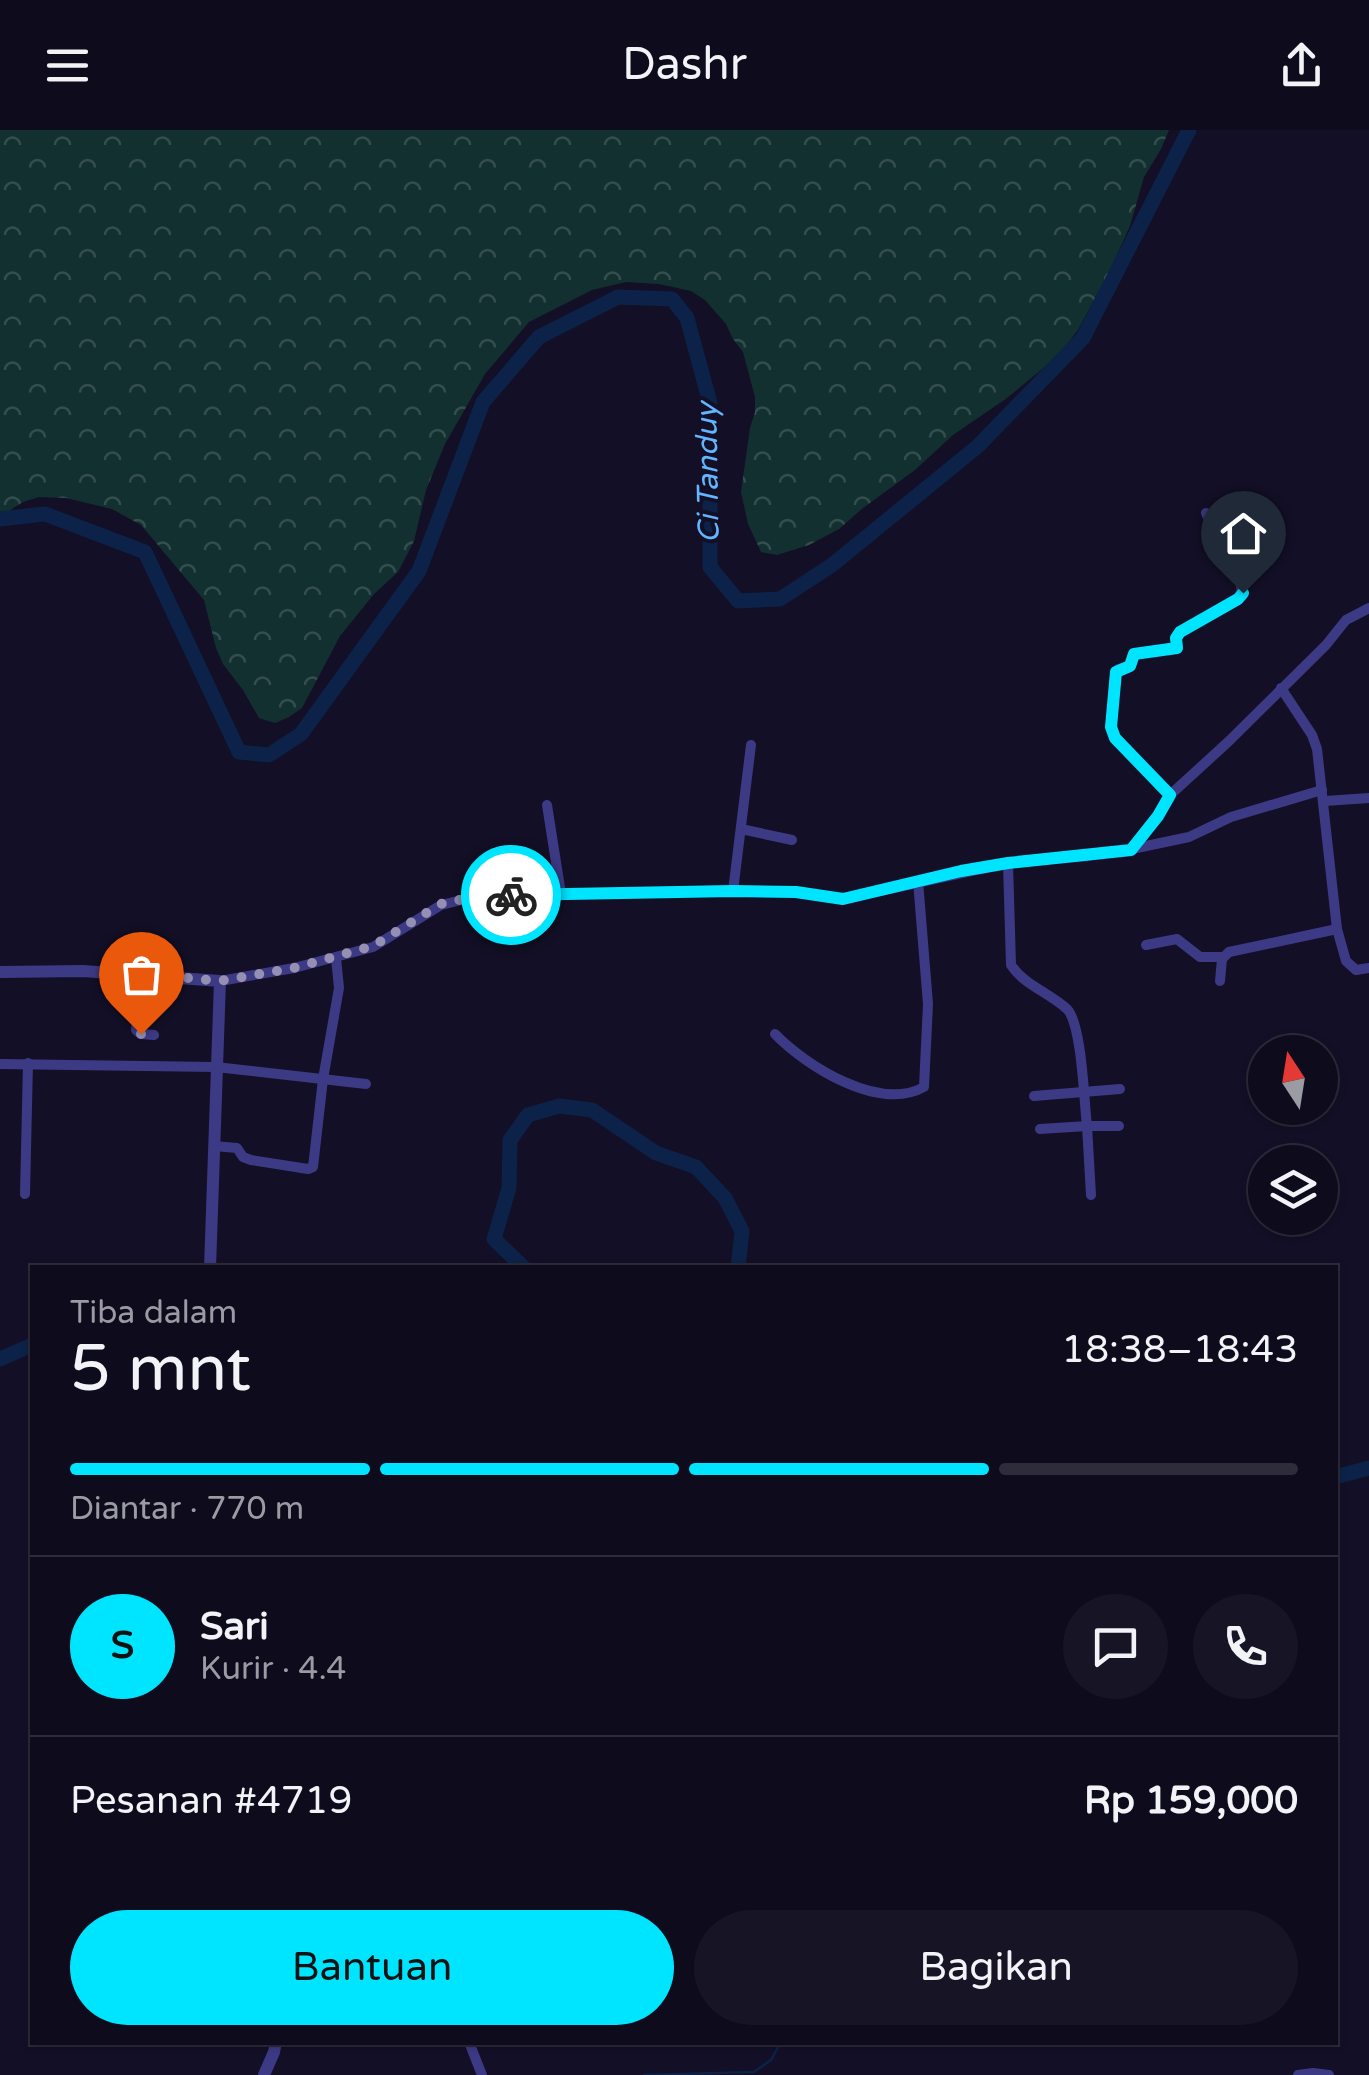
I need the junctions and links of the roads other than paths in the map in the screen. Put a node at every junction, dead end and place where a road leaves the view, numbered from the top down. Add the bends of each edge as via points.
1 (1206, 513) dead end
2 (1369, 608) edge
3 (1281, 688) junction
4 (751, 745) dead end
5 (1170, 795) junction
6 (1323, 796) junction
7 (1369, 798) edge
8 (547, 804) dead end
9 (741, 828) junction
10 (792, 840) dead end
11 (1131, 850) junction
12 (1008, 863) junction
13 (918, 881) junction
14 (733, 891) junction
15 (561, 894) junction
16 (1337, 930) junction
17 (1146, 945) dead end
18 (1223, 956) junction
19 (336, 958) junction
20 (1369, 968) edge
21 (0, 972) edge
22 (143, 974) junction
23 (220, 981) junction
24 (1220, 981) dead end
25 (775, 1034) dead end
26 (154, 1035) dead end
27 (28, 1063) junction
28 (0, 1064) edge
29 (216, 1067) junction
30 (323, 1080) junction
31 (366, 1084) dead end
32 (1120, 1089) dead end
33 (1082, 1092) junction
34 (1034, 1096) dead end
35 (1086, 1126) junction
36 (1119, 1126) dead end
37 (1040, 1129) dead end
38 (214, 1146) junction
39 (25, 1194) dead end
40 (1091, 1195) dead end
41 (210, 1265) edge
42 (275, 2045) edge
43 (470, 2045) edge
44 (264, 2075) edge
45 (482, 2075) edge
46 (1298, 2075) edge
47 (1329, 2075) edge

1 - 5 street via 1242,596 1180,632 1177,648 1134,654 1130,666 1116,674 1115,738
2 - 3 street via 1346,620
3 - 5 street
3 - 6 street via 1315,742
4 - 9 street
5 - 11 street
6 - 7 street
6 - 11 street
6 - 16 street
8 - 15 street
9 - 10 street
9 - 14 street
11 - 12 street
12 - 13 street
12 - 33 street via 1012,965 1072,1015
13 - 14 street via 843,899
13 - 25 street via 928,1004 924,1087 866,1090 810,1064
14 - 15 street
15 - 19 street via 482,895 441,904 373,946
16 - 18 street
16 - 20 street via 1348,965
17 - 18 street via 1177,939 1200,956
18 - 24 street
19 - 23 street
19 - 30 street via 339,988
21 - 22 street
22 - 23 street
22 - 26 street via 136,1030
23 - 29 street
27 - 28 street
27 - 29 street
27 - 39 street
29 - 30 street
29 - 38 street
30 - 31 street
30 - 38 street via 311,1168 251,1160 237,1148
32 - 33 street
33 - 34 street
33 - 35 street
35 - 36 street
35 - 37 street
35 - 40 street
38 - 41 street
42 - 44 street
43 - 45 street
46 - 47 street

